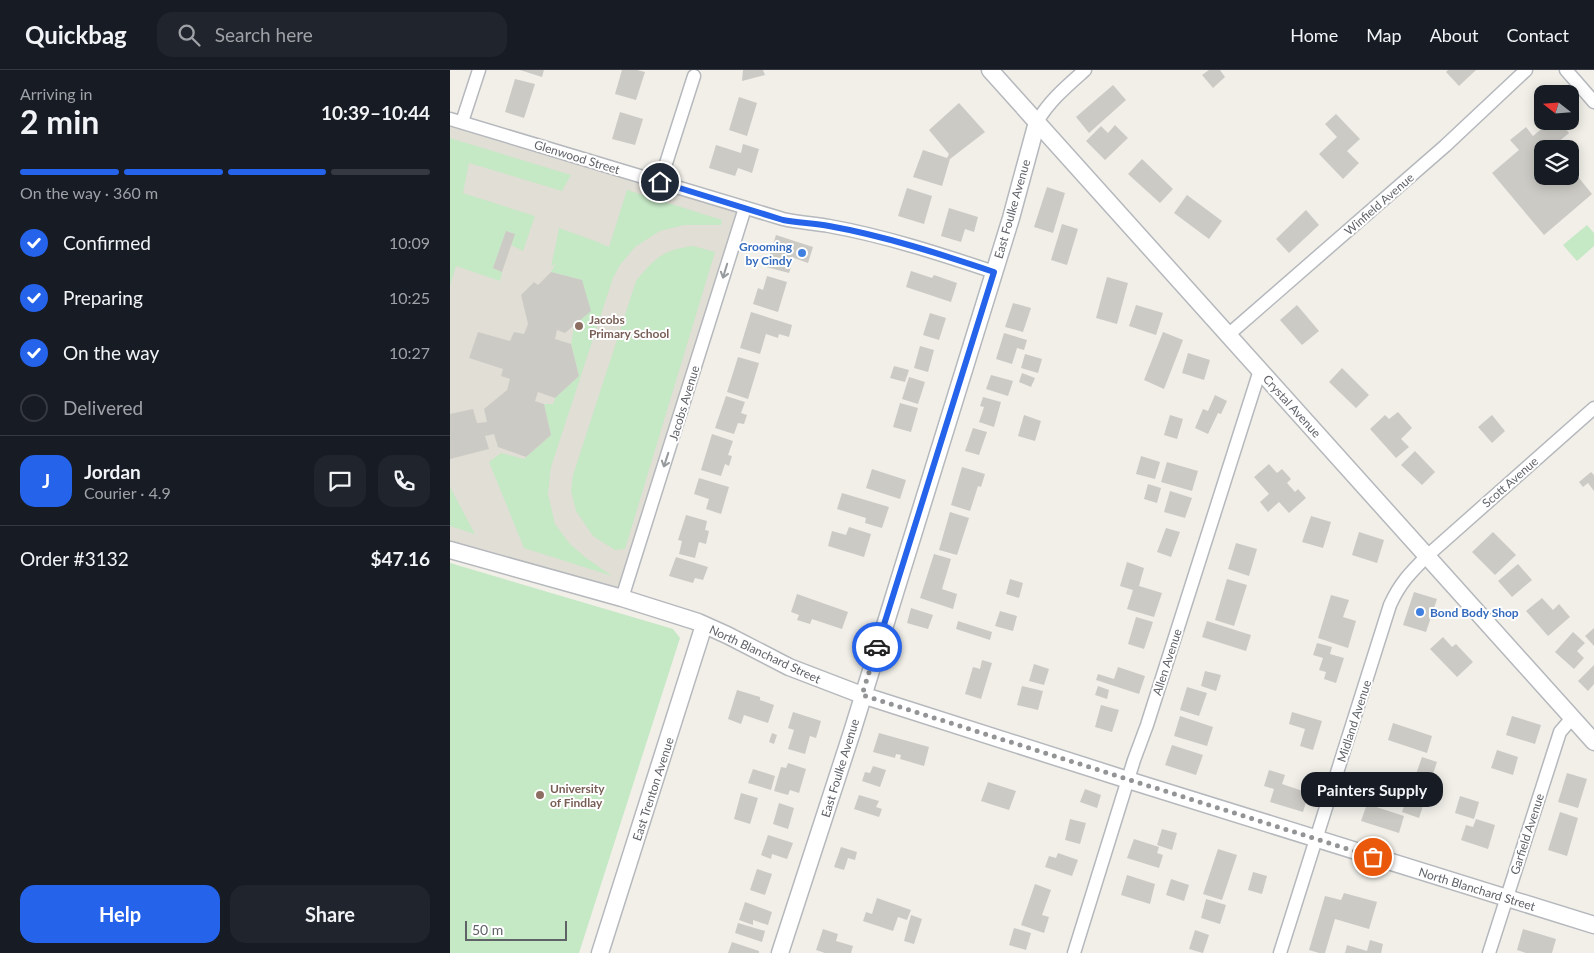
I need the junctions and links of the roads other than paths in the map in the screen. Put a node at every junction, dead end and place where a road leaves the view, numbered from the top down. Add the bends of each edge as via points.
1 (479, 70) edge
2 (990, 70) edge
3 (1085, 70) edge
4 (1526, 70) edge
5 (1566, 70) edge
6 (694, 76) dead end
7 (1594, 102) edge
8 (456, 120) edge
9 (1037, 122) junction
10 (660, 182) junction
11 (745, 208) junction
12 (994, 272) junction
13 (1228, 335) junction
14 (1260, 370) junction
15 (1594, 408) edge
16 (450, 550) edge
17 (1427, 556) junction
18 (622, 598) junction
19 (704, 625) junction
20 (862, 695) junction
21 (1572, 718) junction
22 (1594, 742) edge
23 (1128, 780) junction
24 (1316, 839) junction
25 (1506, 898) junction
26 (1594, 925) edge
27 (600, 953) edge
28 (780, 953) edge
29 (1074, 953) edge
30 (1280, 953) edge
31 (1489, 953) edge

1 - 8 street
2 - 9 street, Crystal Avenue
3 - 9 street via 1055,97
4 - 13 street, Winfield Avenue via 1445,146
5 - 7 street
6 - 10 street
8 - 10 street, Glenwood Street
9 - 12 street, East Foulke Avenue
9 - 13 street, Crystal Avenue
10 - 11 street, Glenwood Street
11 - 12 street, Glenwood Street via 797,223 828,225 876,236
11 -> 18 street, Jacobs Avenue
12 - 20 street, East Foulke Avenue
13 - 14 street, Crystal Avenue
14 - 17 street, Crystal Avenue
14 - 23 street, Allen Avenue
15 - 17 street, Scott Avenue
16 - 18 street, North Blanchard Street
17 - 21 street, Crystal Avenue
17 - 24 street, Midland Avenue via 1406,577 1390,605
18 - 19 street, North Blanchard Street
19 - 20 street, North Blanchard Street via 789,667
19 - 27 street, East Trenton Avenue
20 - 23 street, North Blanchard Street
20 - 28 street, East Foulke Avenue
21 - 22 street, Crystal Avenue
21 - 25 street, Garfield Avenue via 1560,732
23 - 24 street, North Blanchard Street
23 - 29 street, Allen Avenue
24 - 25 street, North Blanchard Street
24 - 30 street, Midland Avenue
25 - 26 street, North Blanchard Street
25 - 31 street, Garfield Avenue

